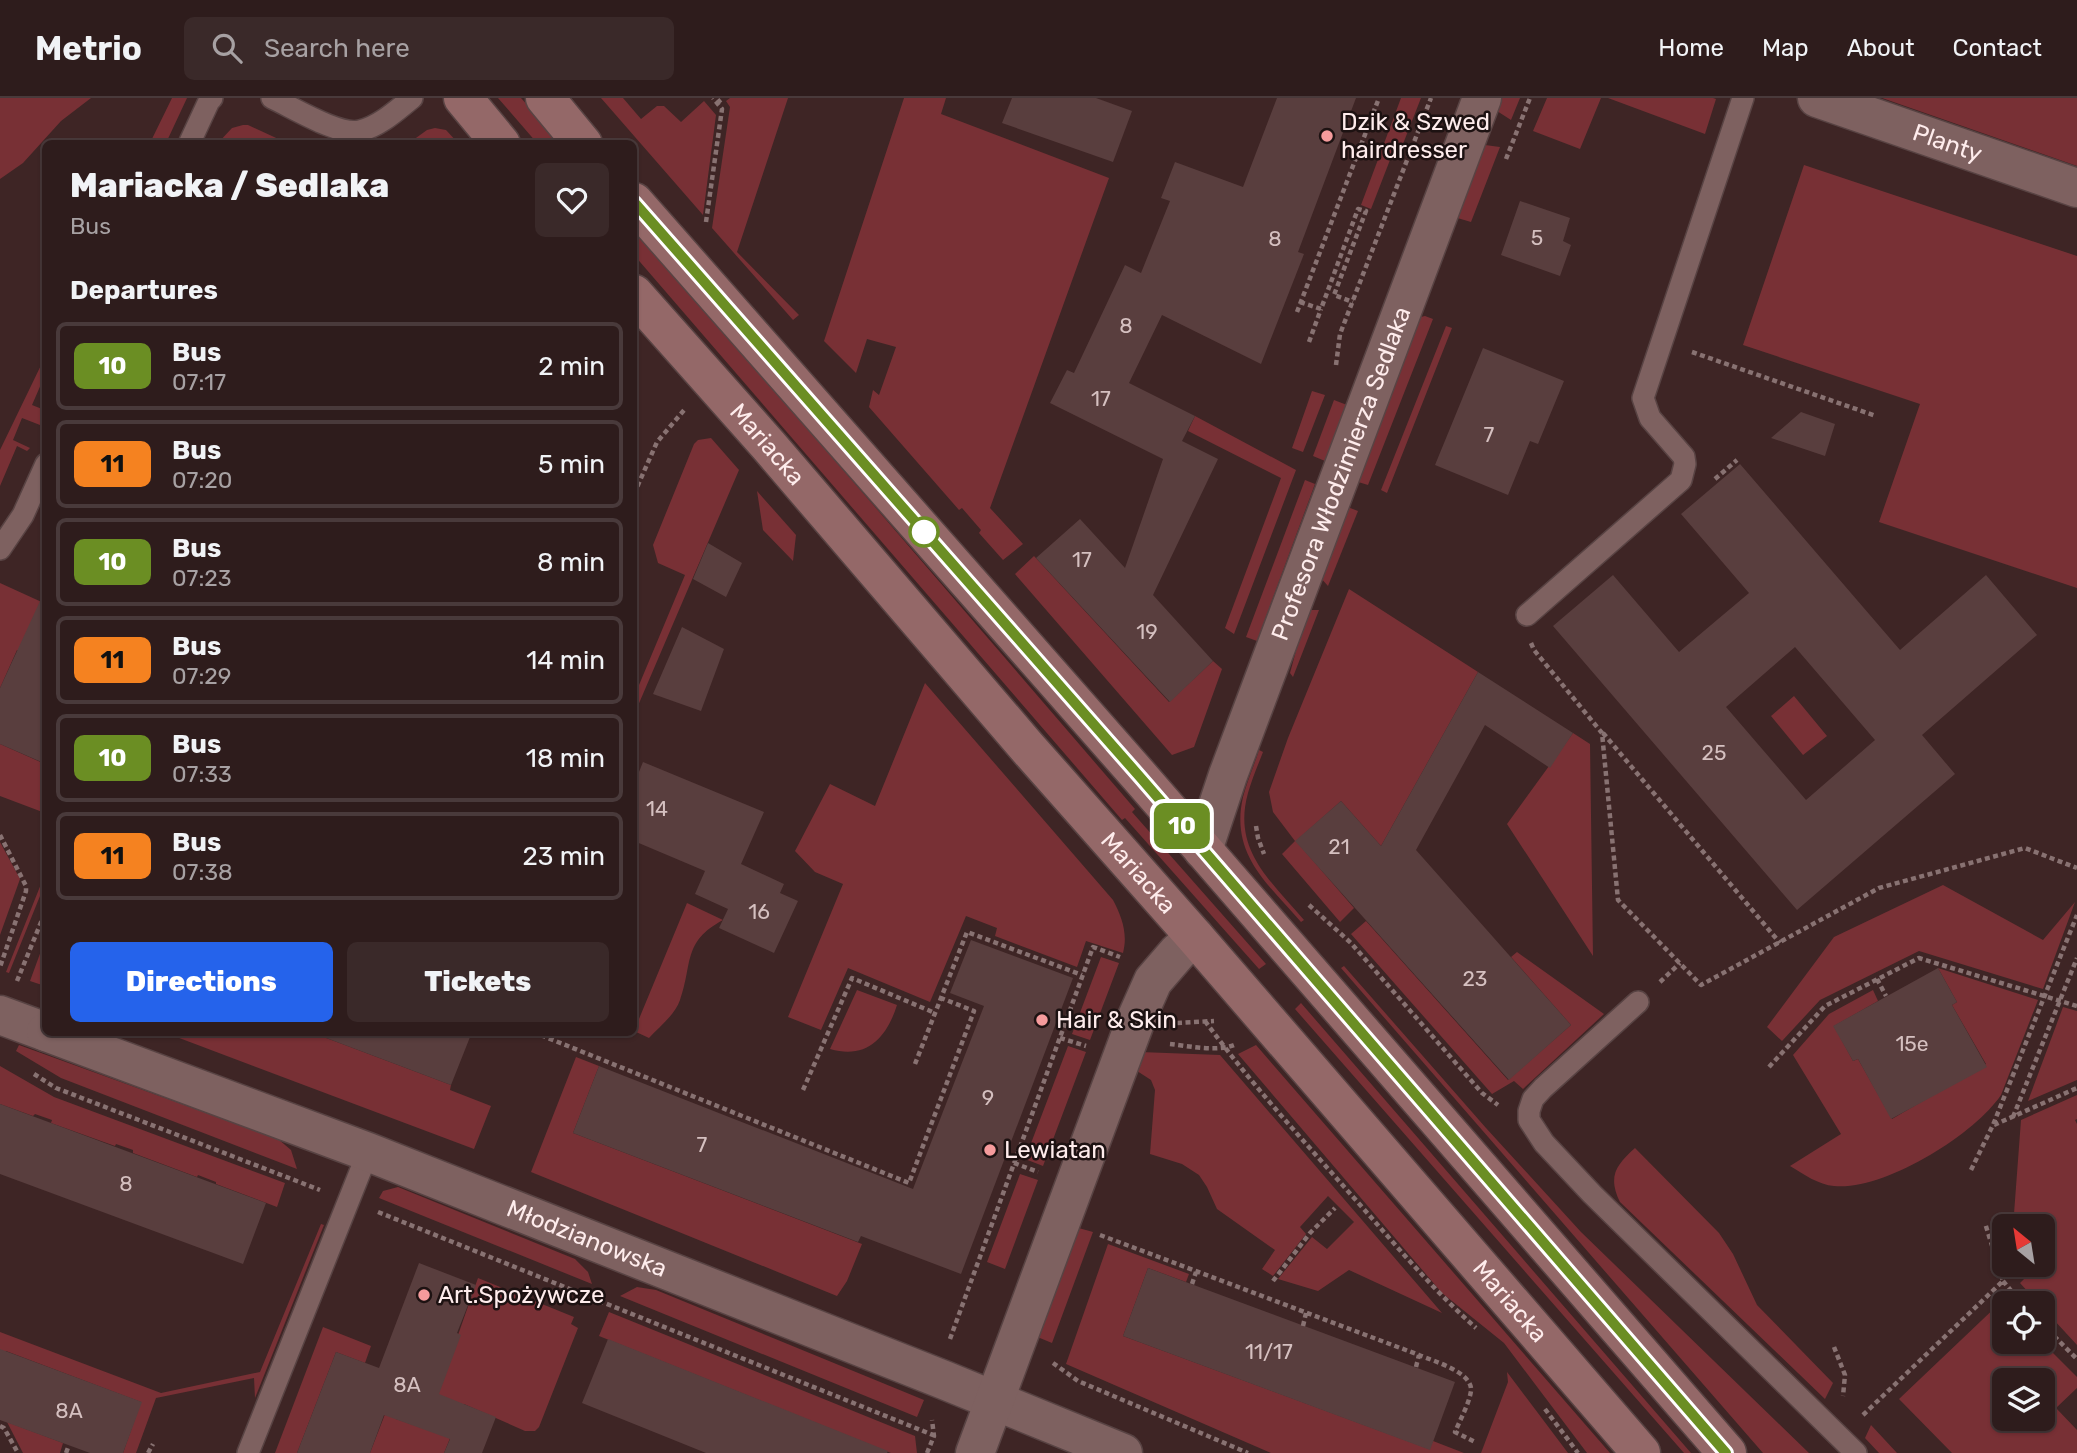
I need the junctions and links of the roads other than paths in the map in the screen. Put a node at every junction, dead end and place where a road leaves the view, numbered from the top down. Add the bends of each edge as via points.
1 (212, 98) edge
2 (272, 98) edge
3 (412, 98) edge
4 (463, 98) edge
5 (545, 98) edge
6 (1482, 98) edge
7 (1743, 98) edge
8 (1817, 98) edge
9 (191, 140) edge
10 (498, 140) edge
11 (580, 140) edge
12 (2077, 188) edge
13 (637, 205) edge
14 (637, 297) edge
15 (42, 473) edge
16 (0, 549) edge
17 (1527, 615) dead end
18 (1203, 850) junction
19 (1195, 937) junction
20 (8, 1000) edge
21 (1638, 1002) dead end
22 (42, 1029) edge
23 (57, 1036) edge
24 (369, 1152) junction
25 (994, 1400) junction
26 (959, 1447) edge
27 (248, 1453) edge
28 (1123, 1453) edge
29 (1641, 1453) edge
30 (1727, 1453) edge
31 (1856, 1453) edge

1 - 9 lane
2 - 3 lane via 338,128 359,131
4 - 10 main road
5 - 11 main road
6 - 18 street, Profesora Włodzimierza Sedlaka
7 - 17 lane via 1643,398 1650,418 1684,457 1681,480
8 - 12 street, Planty
13 - 18 main road
14 - 19 main road, Mariacka
15 - 16 lane via 23,515
18 - 30 main road
19 - 25 street via 1153,981 1136,1017
19 - 29 main road, Mariacka
20 - 22 street, Młodzianowska
21 - 31 lane via 1543,1088 1529,1111 1530,1120 1544,1143 1592,1195
23 - 24 street, Młodzianowska
24 - 25 street, Młodzianowska
24 - 27 lane
25 - 26 street
25 - 28 street, Młodzianowska

